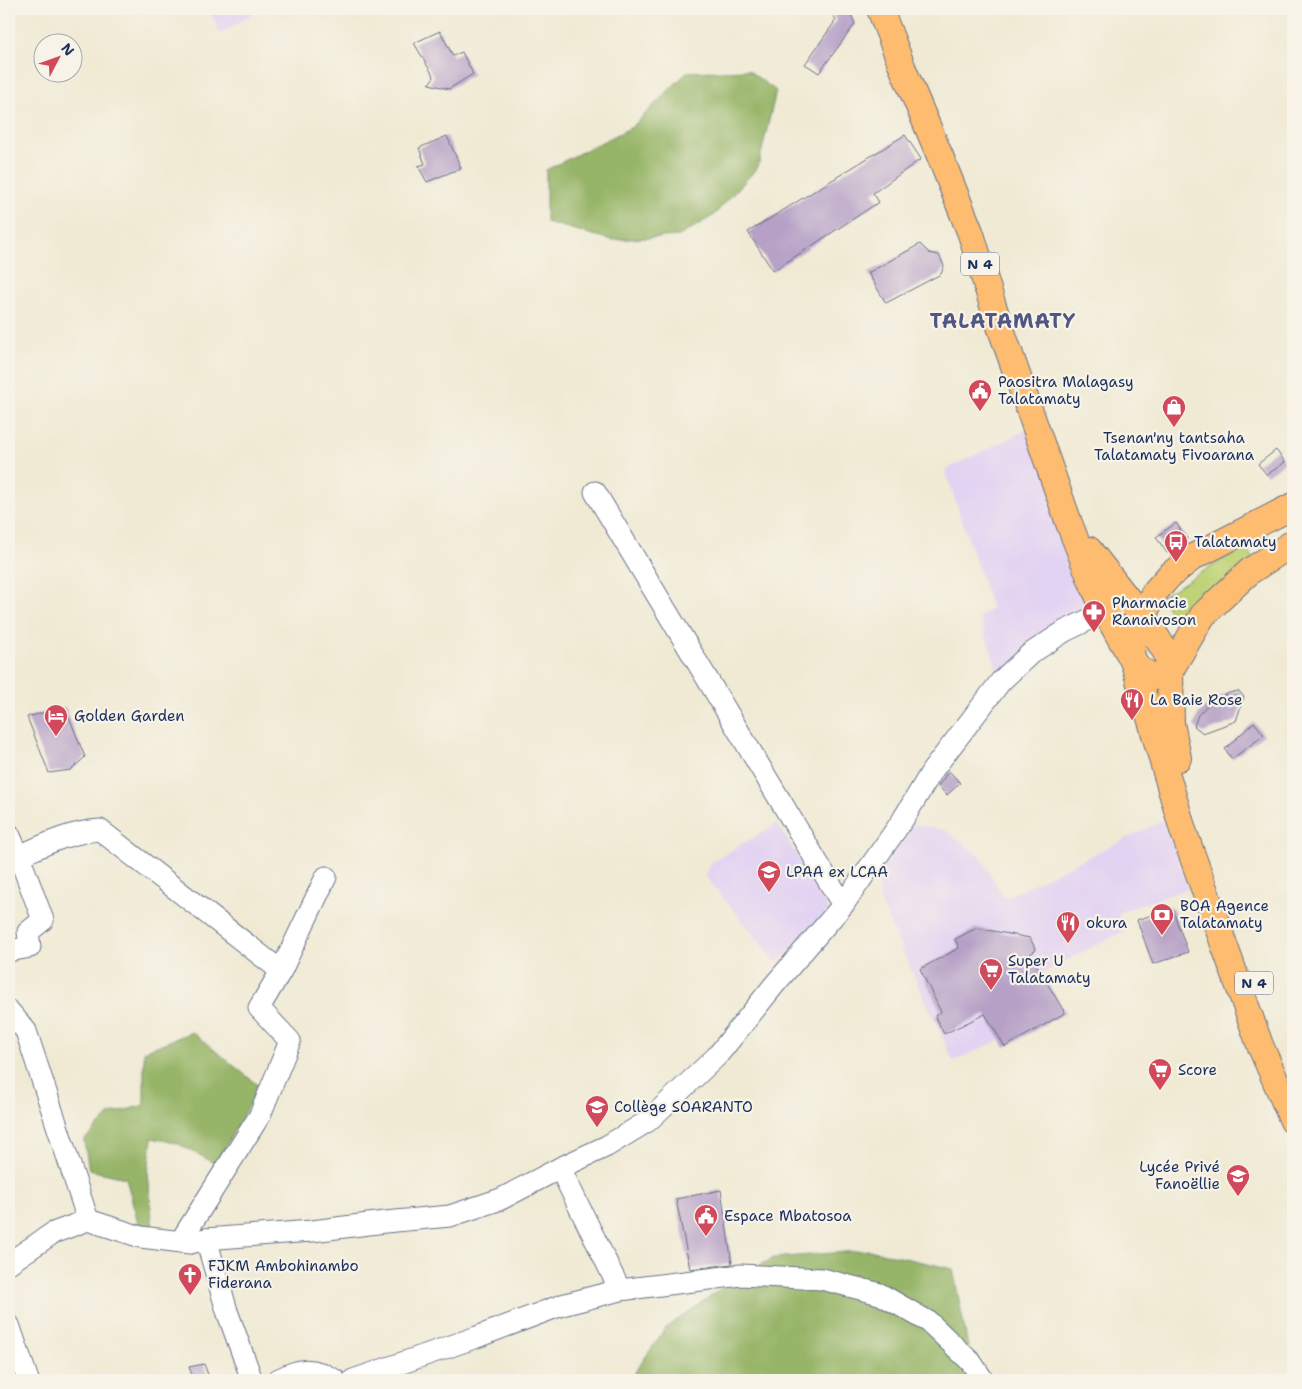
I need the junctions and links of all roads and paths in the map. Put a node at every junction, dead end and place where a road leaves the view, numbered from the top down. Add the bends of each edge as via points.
1 (880, 9) edge
2 (594, 492) dead end
3 (1293, 506) edge
4 (1068, 523) junction
5 (1242, 532) junction
6 (1293, 543) edge
7 (1267, 559) junction
8 (1136, 609) junction
9 (1105, 611) junction
10 (1132, 660) junction
11 (1170, 671) junction
12 (9, 834) edge
13 (20, 856) junction
14 (326, 877) dead end
15 (843, 905) junction
16 (9, 951) edge
17 (281, 970) junction
18 (9, 1011) edge
19 (1291, 1115) edge
20 (560, 1168) junction
21 (88, 1220) junction
22 (206, 1239) junction
23 (180, 1242) junction
24 (9, 1264) edge
25 (620, 1290) junction
26 (9, 1325) edge
27 (28, 1380) edge
28 (252, 1380) edge
29 (277, 1380) edge
30 (335, 1380) edge
31 (353, 1380) edge
32 (983, 1380) edge

1 - 4 main road, N 4 via 970,234
2 - 15 street
3 - 5 main road
4 - 8 main road, N 4
4 - 9 main road, N 4
5 - 7 main road
5 - 8 main road via 1194,557 1169,576
6 - 7 main road
7 - 11 main road via 1203,615
8 - 9 street
8 - 10 main road
8 - 11 main road, N 4 via 1167,654
9 - 10 main road, N 4
9 - 15 street via 1065,630 1030,654 1001,681 932,771 902,821
10 - 11 main road via 1152,676 1160,677
10 - 19 main road, N 4 via 1196,866 1260,1045
11 - 19 main road, N 4 via 1171,723 1180,771 1274,1043
12 - 13 street
13 - 16 street via 43,920 28,932 30,946
13 - 17 street via 61,837 100,830
14 - 17 street
15 - 20 street via 717,1056 662,1108 648,1121 607,1146
17 - 23 street via 259,1008 290,1041 260,1115
18 - 21 street via 26,1031
20 - 22 street via 502,1199 450,1216
20 - 25 street
21 - 23 street via 140,1237
21 - 24 street via 53,1234
22 - 23 street
22 - 28 street
25 - 31 street via 562,1305
25 - 32 street via 742,1274 822,1279 880,1294 929,1322 970,1362
26 - 27 street
29 - 30 street via 307,1369

